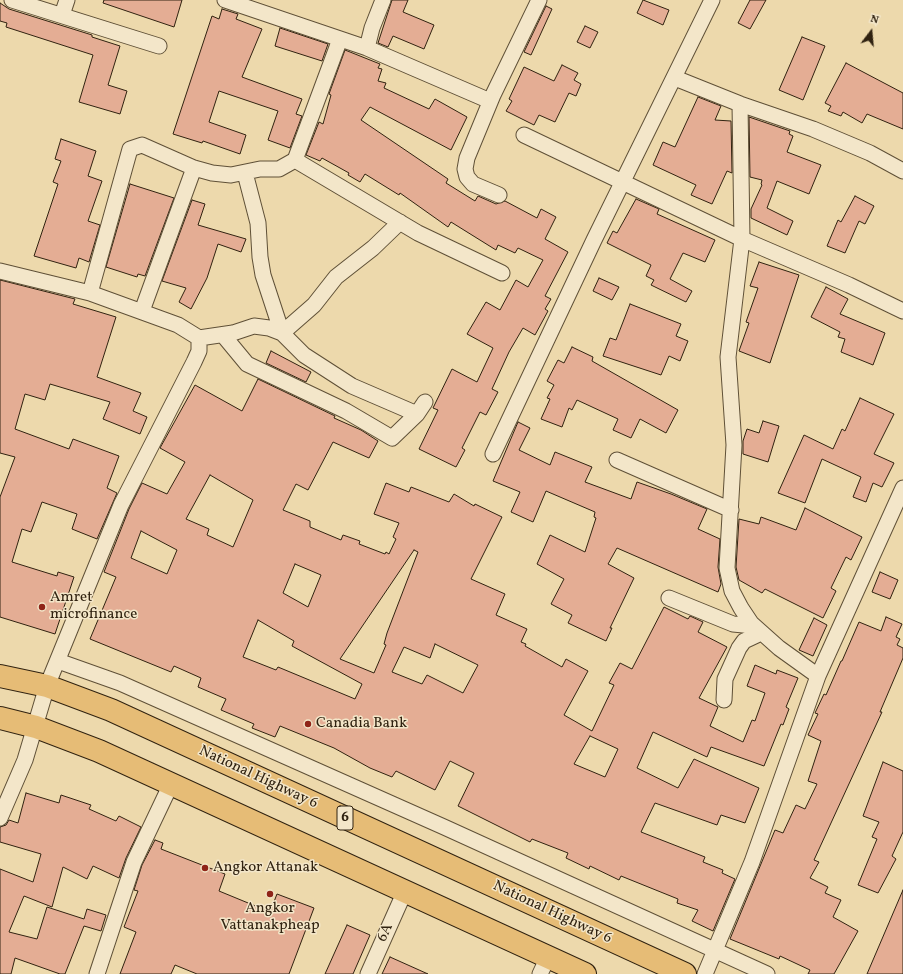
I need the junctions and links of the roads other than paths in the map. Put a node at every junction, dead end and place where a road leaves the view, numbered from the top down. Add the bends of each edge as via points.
1 (12, 0) edge
2 (67, 0) edge
3 (225, 0) edge
4 (383, 0) edge
5 (539, 0) edge
6 (712, 0) edge
7 (62, 15) junction
8 (340, 39) junction
9 (159, 46) dead end
10 (367, 48) junction
11 (675, 78) junction
12 (490, 101) junction
13 (740, 104) junction
14 (524, 135) dead end
15 (294, 160) junction
16 (194, 168) junction
17 (903, 171) edge
18 (245, 173) junction
19 (624, 183) junction
20 (499, 195) dead end
21 (400, 222) junction
22 (742, 239) junction
23 (0, 271) edge
24 (502, 273) dead end
25 (90, 294) junction
26 (142, 311) junction
27 (903, 311) edge
28 (282, 333) junction
29 (223, 335) junction
30 (199, 338) junction
31 (493, 454) dead end
32 (617, 460) dead end
33 (903, 488) edge
34 (731, 510) junction
35 (669, 598) dead end
36 (757, 629) junction
37 (58, 661) junction
38 (0, 676) edge
39 (818, 676) junction
40 (47, 686) junction
41 (724, 700) dead end
42 (0, 718) edge
43 (36, 727) junction
44 (171, 784) junction
45 (0, 818) edge
46 (405, 891) junction
47 (715, 949) junction
48 (544, 965) edge
49 (97, 974) edge
50 (368, 974) edge
51 (585, 974) edge
52 (685, 974) edge
53 (705, 974) edge
54 (767, 974) edge

1 - 7 street
2 - 7 street
3 - 8 street
4 - 10 street
5 - 12 street
6 - 11 street
7 - 9 street
8 - 10 street
8 - 15 street
10 - 12 street
11 - 13 street
11 - 19 street
12 - 20 street via 465,169 467,178 473,184
13 - 17 street via 813,129 870,153
13 - 22 street
14 - 19 street
15 - 18 street via 279,169 260,169
15 - 21 street
16 - 18 street via 231,175
16 - 25 street via 142,145 130,149
16 - 26 street
18 - 28 street via 258,223 263,275
19 - 22 street
19 - 31 street via 594,240
21 - 24 street
21 - 28 street via 373,248 336,277 314,305
22 - 27 street
22 - 34 street via 728,357 734,445
23 - 25 street
25 - 26 street
26 - 30 street via 178,325
28 - 29 street via 254,326
28 - 29 street via 304,355 352,386 421,408 392,438 346,411 247,364
29 - 30 street
30 - 37 street via 199,351 121,505
32 - 34 street
33 - 39 street
34 - 36 street via 728,575 740,608
35 - 36 street via 733,624
36 - 39 street
36 - 41 street via 739,648 725,679
37 - 40 street
37 - 47 street via 120,683
38 - 40 main road, National Highway 6 / 6
39 - 47 street via 752,862
40 - 43 street
40 - 52 main road, National Highway 6 / 6 via 111,710
42 - 43 main road
43 - 44 main road via 99,751
43 - 45 street
44 - 46 main road
44 - 49 street via 134,862
46 - 48 main road
46 - 50 street, 6A
47 - 53 street
47 - 54 street
48 - 51 main road

